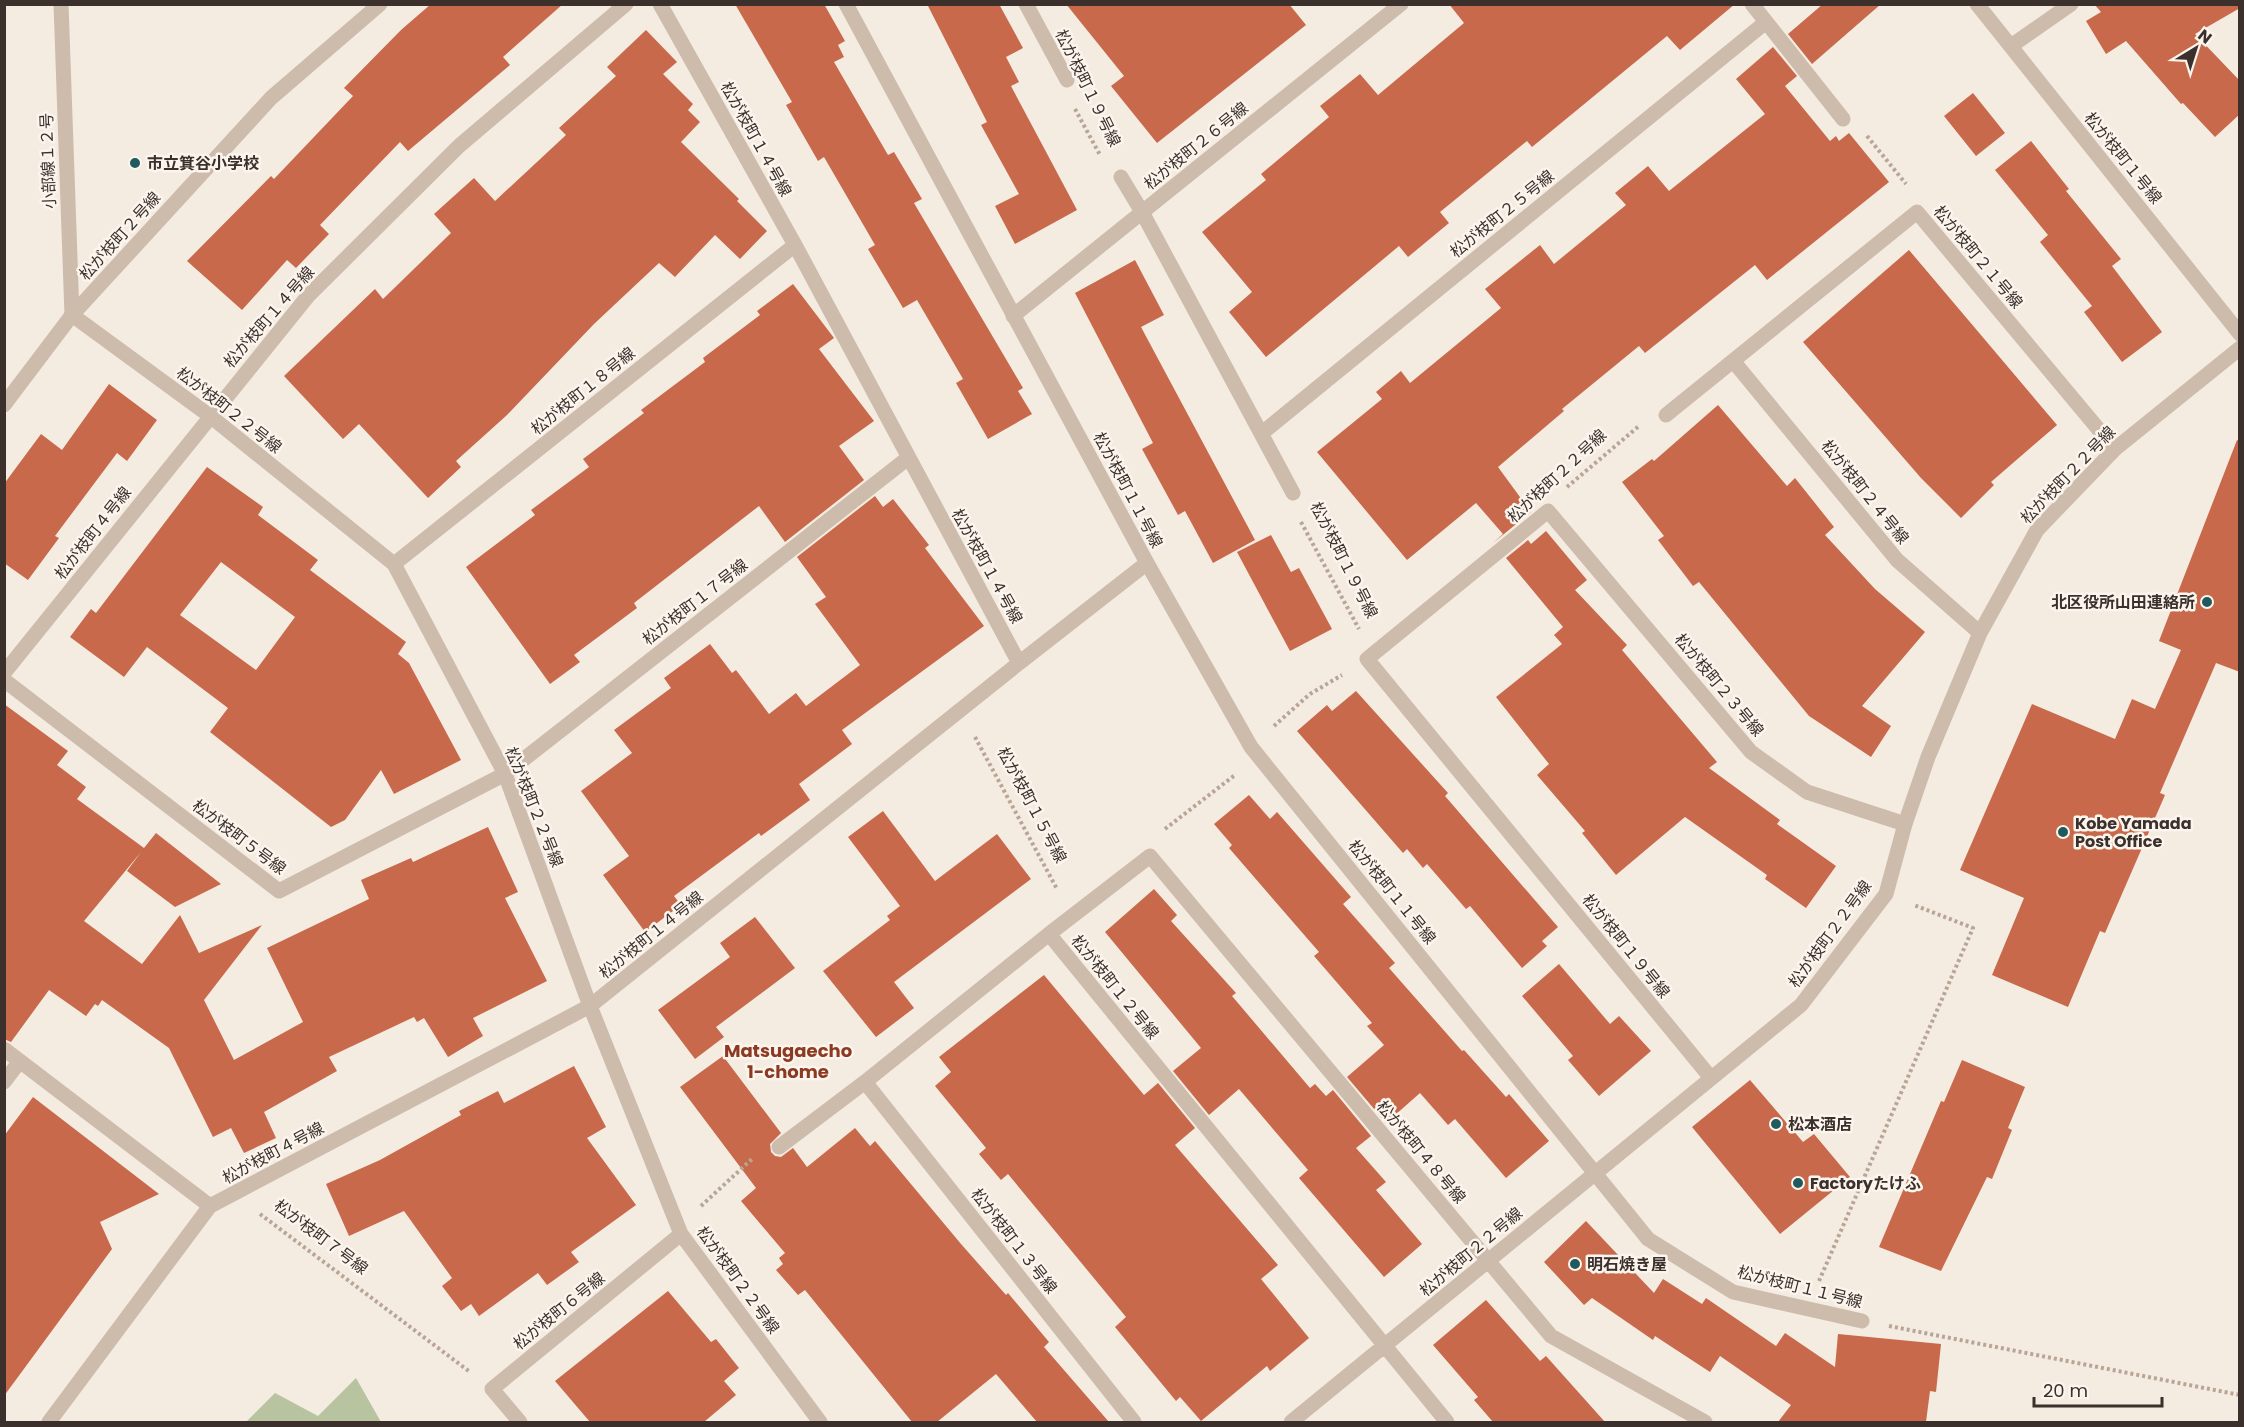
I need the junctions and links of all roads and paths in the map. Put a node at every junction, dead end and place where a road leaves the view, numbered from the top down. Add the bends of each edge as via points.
1 (61, 4) edge
2 (380, 4) edge
3 (626, 4) edge
4 (660, 4) edge
5 (846, 4) edge
6 (1026, 4) edge
7 (1401, 4) edge
8 (1752, 4) edge
9 (1977, 4) edge
10 (2071, 4) edge
11 (1766, 22) junction
12 (2011, 46) junction
13 (1067, 80) joint
14 (1843, 119) joint
15 (1121, 177) joint
16 (1142, 212) junction
17 (1917, 212) junction
18 (795, 245) junction
19 (72, 315) junction
20 (1013, 316) junction
21 (2240, 334) edge
22 (2240, 348) edge
23 (1734, 362) junction
24 (4, 405) edge
25 (1666, 415) joint
26 (210, 416) junction
27 (1262, 434) junction
28 (2115, 449) junction
29 (908, 458) junction
30 (1293, 493) joint
31 (1548, 512) junction
32 (1147, 563) junction
33 (394, 564) junction
34 (1980, 633) junction
35 (1367, 659) junction
36 (1019, 663) junction
37 (4, 673) edge
38 (4, 680) edge
39 (960, 710) junction
40 (1251, 747) junction
41 (505, 774) junction
42 (1905, 824) junction
43 (1150, 856) junction
44 (1886, 894) junction
45 (1073, 917) junction
46 (1049, 934) junction
47 (590, 1006) junction
48 (4, 1049) edge
49 (20, 1061) junction
50 (1711, 1078) junction
51 (4, 1082) edge
52 (865, 1082) junction
53 (779, 1147) joint
54 (1596, 1173) junction
55 (210, 1206) junction
56 (680, 1230) junction
57 (1488, 1262) junction
58 (1807, 1309) junction
59 (1862, 1321) joint
60 (1385, 1347) junction
61 (492, 1389) junction
62 (2240, 1395) edge
63 (49, 1422) edge
64 (520, 1422) edge
65 (820, 1422) edge
66 (1134, 1422) edge
67 (1291, 1422) edge
68 (1447, 1422) edge
69 (1705, 1422) edge

1 - 19 street, 小部線１２号
2 - 19 street, 松が枝町２号線 via 271,98
3 - 26 street, 松が枝町１４号線 via 450,154 308,296
4 - 18 street, 松が枝町１４号線
5 - 20 street, 松が枝町１１号線
6 - 13 street, 松が枝町１９号線
7 - 16 street, 松が枝町２６号線
8 - 11 street
9 - 12 street, 松が枝町１号線
10 - 12 street
11 - 14 street
11 - 27 street, 松が枝町２５号線
12 - 21 street, 松が枝町１号線
13 - 15 path, 松が枝町１９号線 via 1072,105 1106,166
14 - 17 path, 松が枝町２１号線 via 1858,125 1914,194
15 - 16 street, 松が枝町１９号線
16 - 20 street, 松が枝町２６号線
16 - 27 street, 松が枝町１９号線
17 - 23 street
17 - 28 street, 松が枝町２１号線
18 - 29 street, 松が枝町１４号線
18 - 33 street, 松が枝町１８号線
19 - 24 street, 松が枝町２号線
19 - 26 street, 松が枝町２２号線
20 - 32 street, 松が枝町１１号線
22 - 28 street, 松が枝町２２号線
23 - 25 street
23 - 34 street, 松が枝町２４号線 via 1897,560
25 - 31 path, 松が枝町２２号線 via 1640,424 1563,490
26 - 33 street, 松が枝町２２号線
26 - 37 street, 松が枝町４号線
27 - 30 street, 松が枝町１９号線
28 - 34 street, 松が枝町２２号線 via 2037,530
29 - 36 street, 松が枝町１４号線
29 - 41 street, 松が枝町１７号線
30 - 35 path, 松が枝町１９号線 via 1297,514 1363,637
31 - 35 street, 松が枝町２２号線
31 - 42 street, 松が枝町２３号線 via 1751,752 1807,792
32 - 36 street
32 - 40 street, 松が枝町１１号線
33 - 41 street, 松が枝町２２号線
34 - 42 street, 松が枝町２２号線 via 1928,757
35 - 40 path via 1310,694
35 - 50 street, 松が枝町１９号線
36 - 39 street, 松が枝町１４号線
38 - 41 street, 松が枝町５号線 via 279,891
39 - 45 path, 松が枝町１５号線
39 - 47 street, 松が枝町１４号線
40 - 43 path via 1242,770 1159,833
40 - 54 street, 松が枝町１１号線
41 - 47 street, 松が枝町２２号線
42 - 44 street, 松が枝町２２号線
43 - 45 street
43 - 57 street, 松が枝町４８号線
44 - 50 street, 松が枝町２２号線 via 1801,1005
44 - 58 path via 1973,928
45 - 46 street
46 - 52 street, 松が枝町１２号線
46 - 60 street, 松が枝町１２号線
47 - 55 street, 松が枝町４号線
47 - 56 street, 松が枝町２２号線
48 - 49 street
49 - 51 street
49 - 55 street
50 - 54 street, 松が枝町２２号線
52 - 53 street, 松が枝町１２号線
52 - 66 street, 松が枝町１３号線
53 - 56 path via 764,1149
54 - 57 street, 松が枝町２２号線
54 - 58 street, 松が枝町１１号線 via 1648,1239 1733,1292
55 - 61 path, 松が枝町７号線 via 256,1212
55 - 63 street, 松が枝町４号線
56 - 61 street, 松が枝町６号線
56 - 65 street, 松が枝町２２号線
57 - 60 street, 松が枝町２２号線
57 - 69 street, 松が枝町４８号線 via 1551,1336
58 - 59 street, 松が枝町１１号線
59 - 62 path, 松が枝町１１号線
60 - 67 street, 松が枝町２２号線
60 - 68 street, 松が枝町１２号線
61 - 64 street

